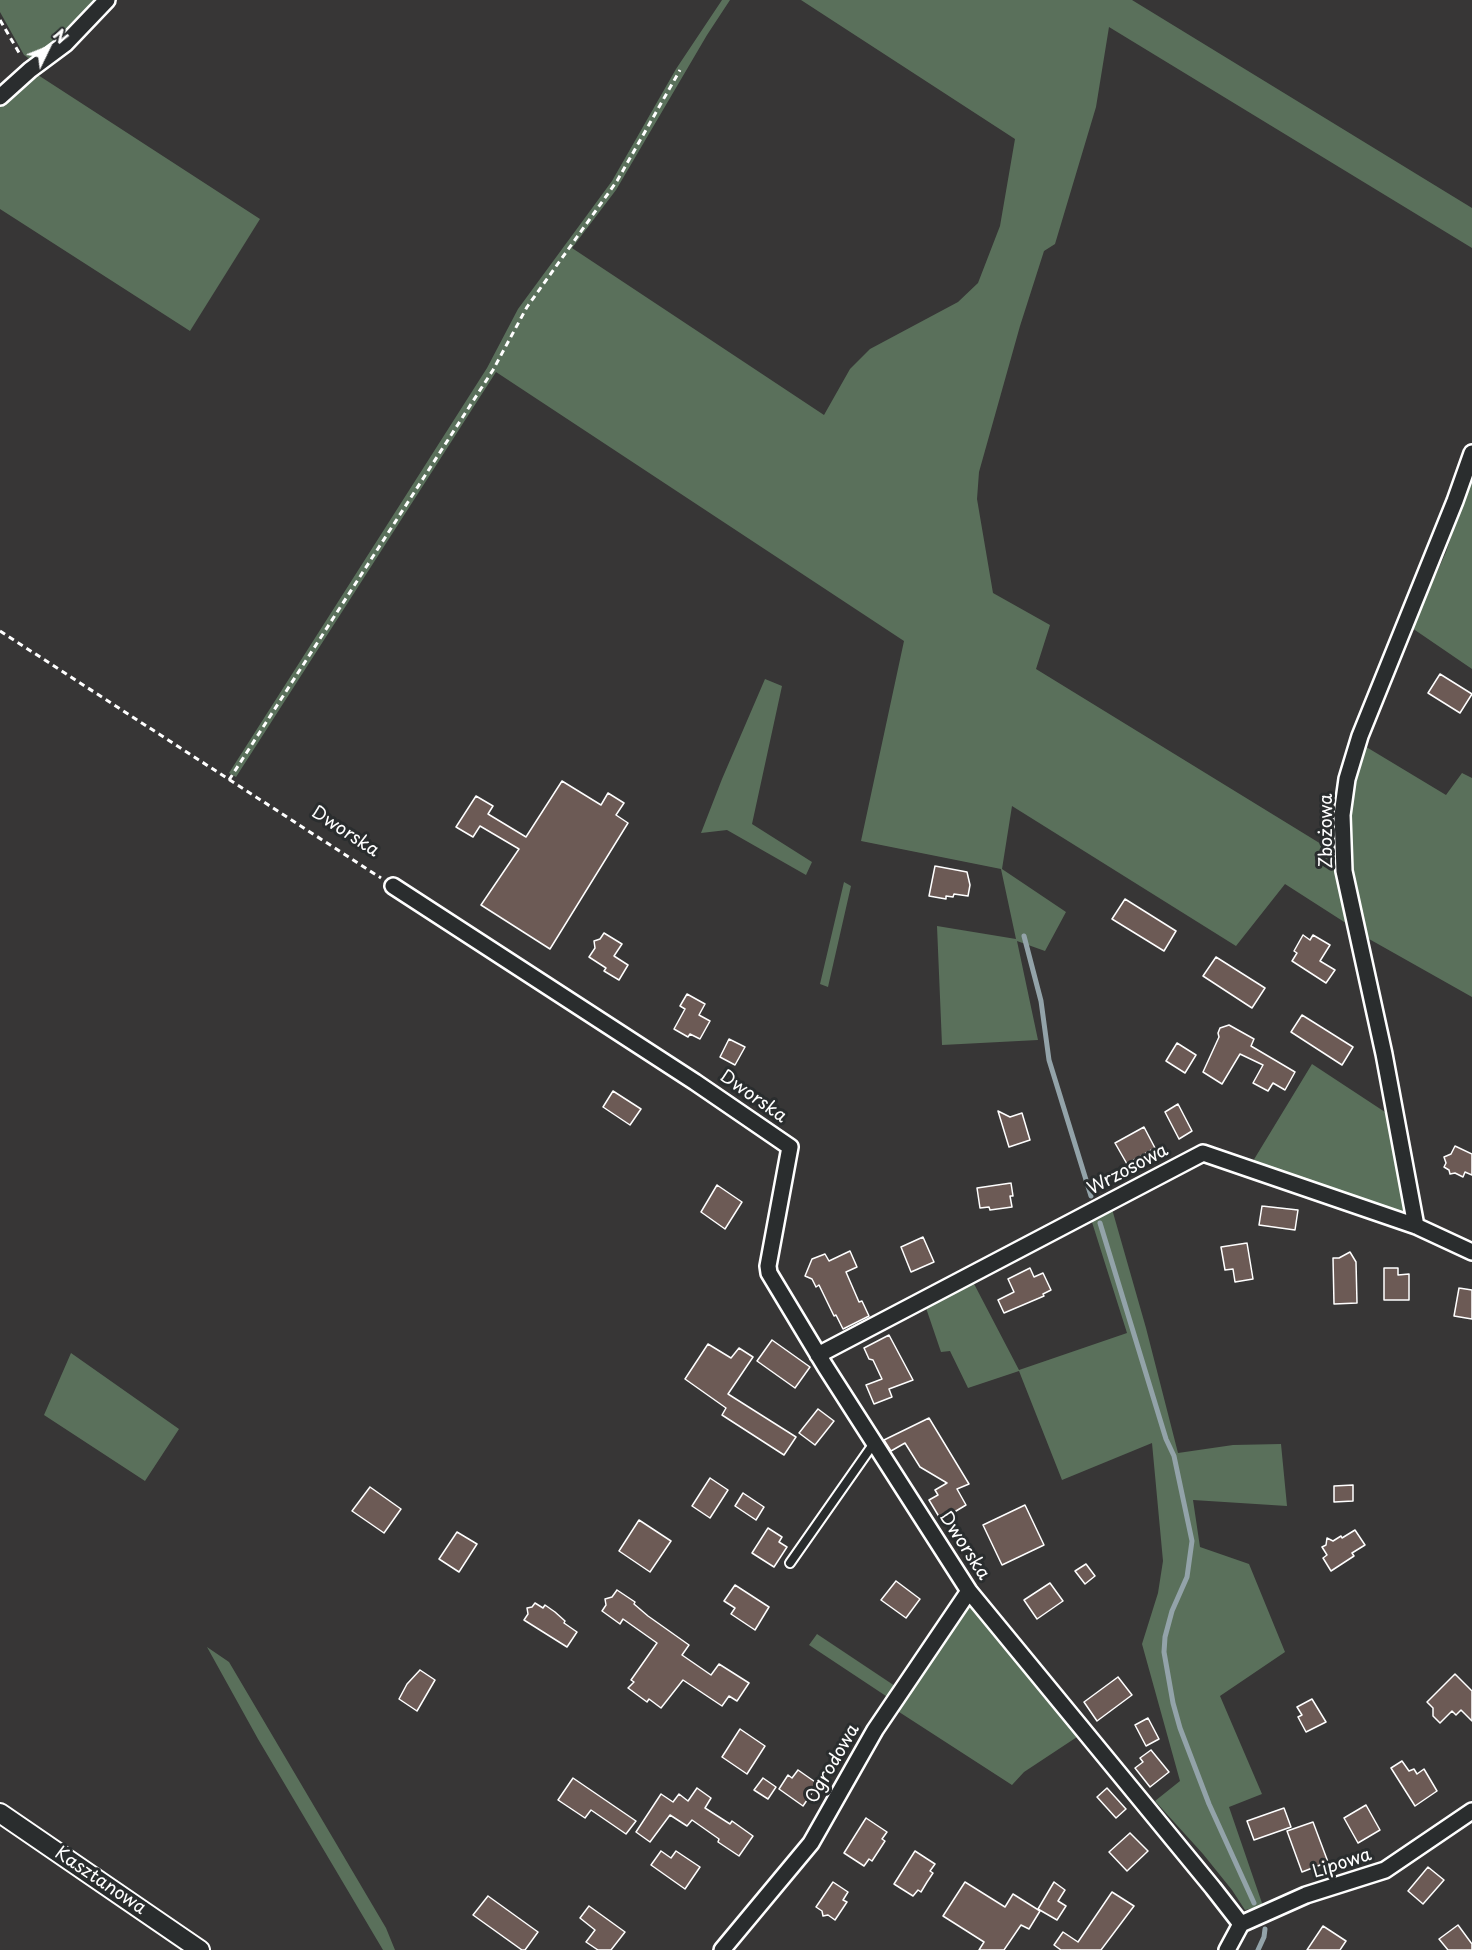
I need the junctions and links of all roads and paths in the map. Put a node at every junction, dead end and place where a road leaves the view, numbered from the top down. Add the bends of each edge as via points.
1 (107, 0) edge
2 (0, 20) edge
3 (30, 70) junction
4 (680, 70) dead end
5 (0, 97) edge
6 (1472, 453) edge
7 (0, 631) edge
8 (229, 780) junction
9 (393, 886) joint
10 (1416, 1226) junction
11 (1472, 1252) edge
12 (818, 1355) junction
13 (874, 1443) junction
14 (790, 1563) dead end
15 (969, 1591) junction
16 (1472, 1811) edge
17 (0, 1812) edge
18 (1241, 1924) junction
19 (200, 1950) edge
20 (722, 1950) edge
21 (1227, 1950) edge

1 - 3 street via 65,44
2 - 3 path
3 - 5 street
4 - 8 path via 617,181 527,307 493,370
6 - 10 street, Zbożowa via 1360,736 1347,779 1342,815 1344,871
7 - 8 path, Dworska
8 - 9 path, Dworska
9 - 12 street, Dworska via 790,1146 768,1266
10 - 11 street, Wrzosowa
10 - 12 street, Wrzosowa via 1203,1153
12 - 13 street, Dworska
13 - 14 lane
13 - 15 street, Dworska
15 - 18 street, Dworska
15 - 20 street, Ogrodowa via 875,1730 811,1843
16 - 18 street, Lipowa via 1386,1870 1306,1895
17 - 19 street, Kasztanowa
18 - 21 street

